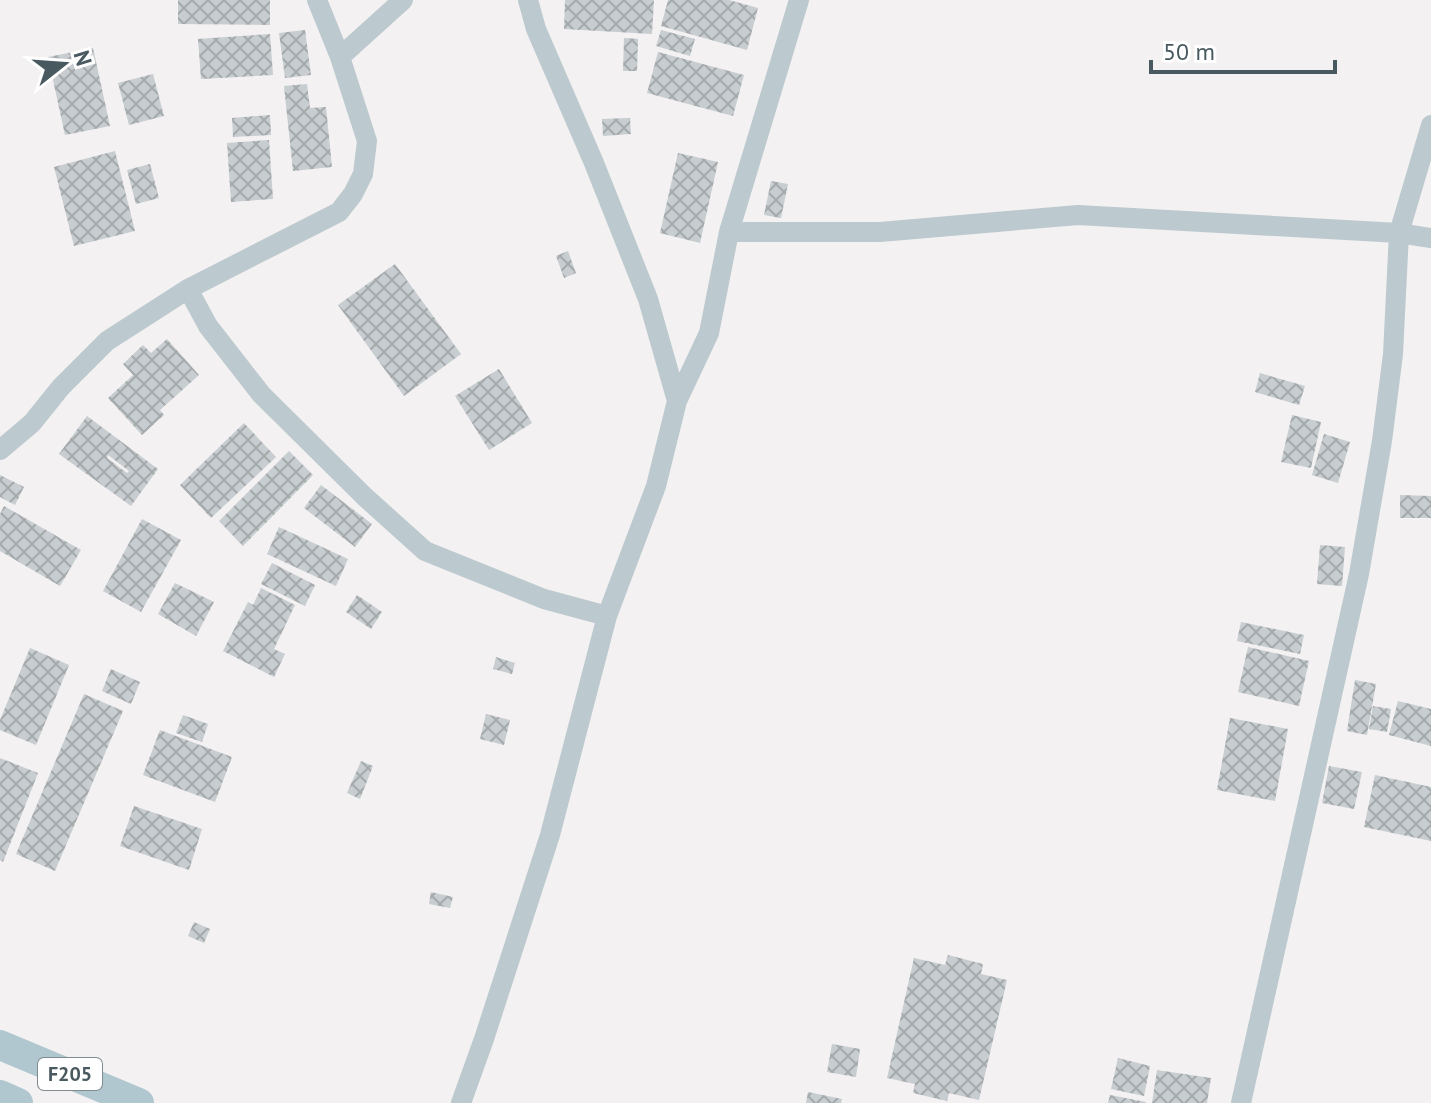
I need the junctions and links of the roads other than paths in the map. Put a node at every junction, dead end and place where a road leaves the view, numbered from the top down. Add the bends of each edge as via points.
1 (317, 0) edge
2 (403, 0) edge
3 (528, 0) edge
4 (799, 0) edge
5 (340, 57) junction
6 (1431, 125) edge
7 (729, 232) junction
8 (1399, 233) junction
9 (1431, 238) edge
10 (188, 289) junction
11 (677, 401) junction
12 (0, 450) edge
13 (607, 616) junction
14 (0, 1045) edge
15 (0, 1095) edge
16 (18, 1103) edge
17 (139, 1103) edge
18 (461, 1103) edge
19 (1241, 1103) edge

1 - 5 street
2 - 5 street
3 - 11 street via 648,299
4 - 7 street
5 - 10 street via 367,141 363,174 353,194 339,212
6 - 8 street
7 - 8 street via 880,232 1078,215
7 - 11 street via 709,333
8 - 9 street
8 - 19 street via 1393,354 1359,574
10 - 12 street via 107,341
10 - 13 street via 208,326 261,394 425,551 544,599
11 - 13 street via 656,486
13 - 18 street via 550,835
14 - 17 main road, F205
15 - 16 main road, F205

